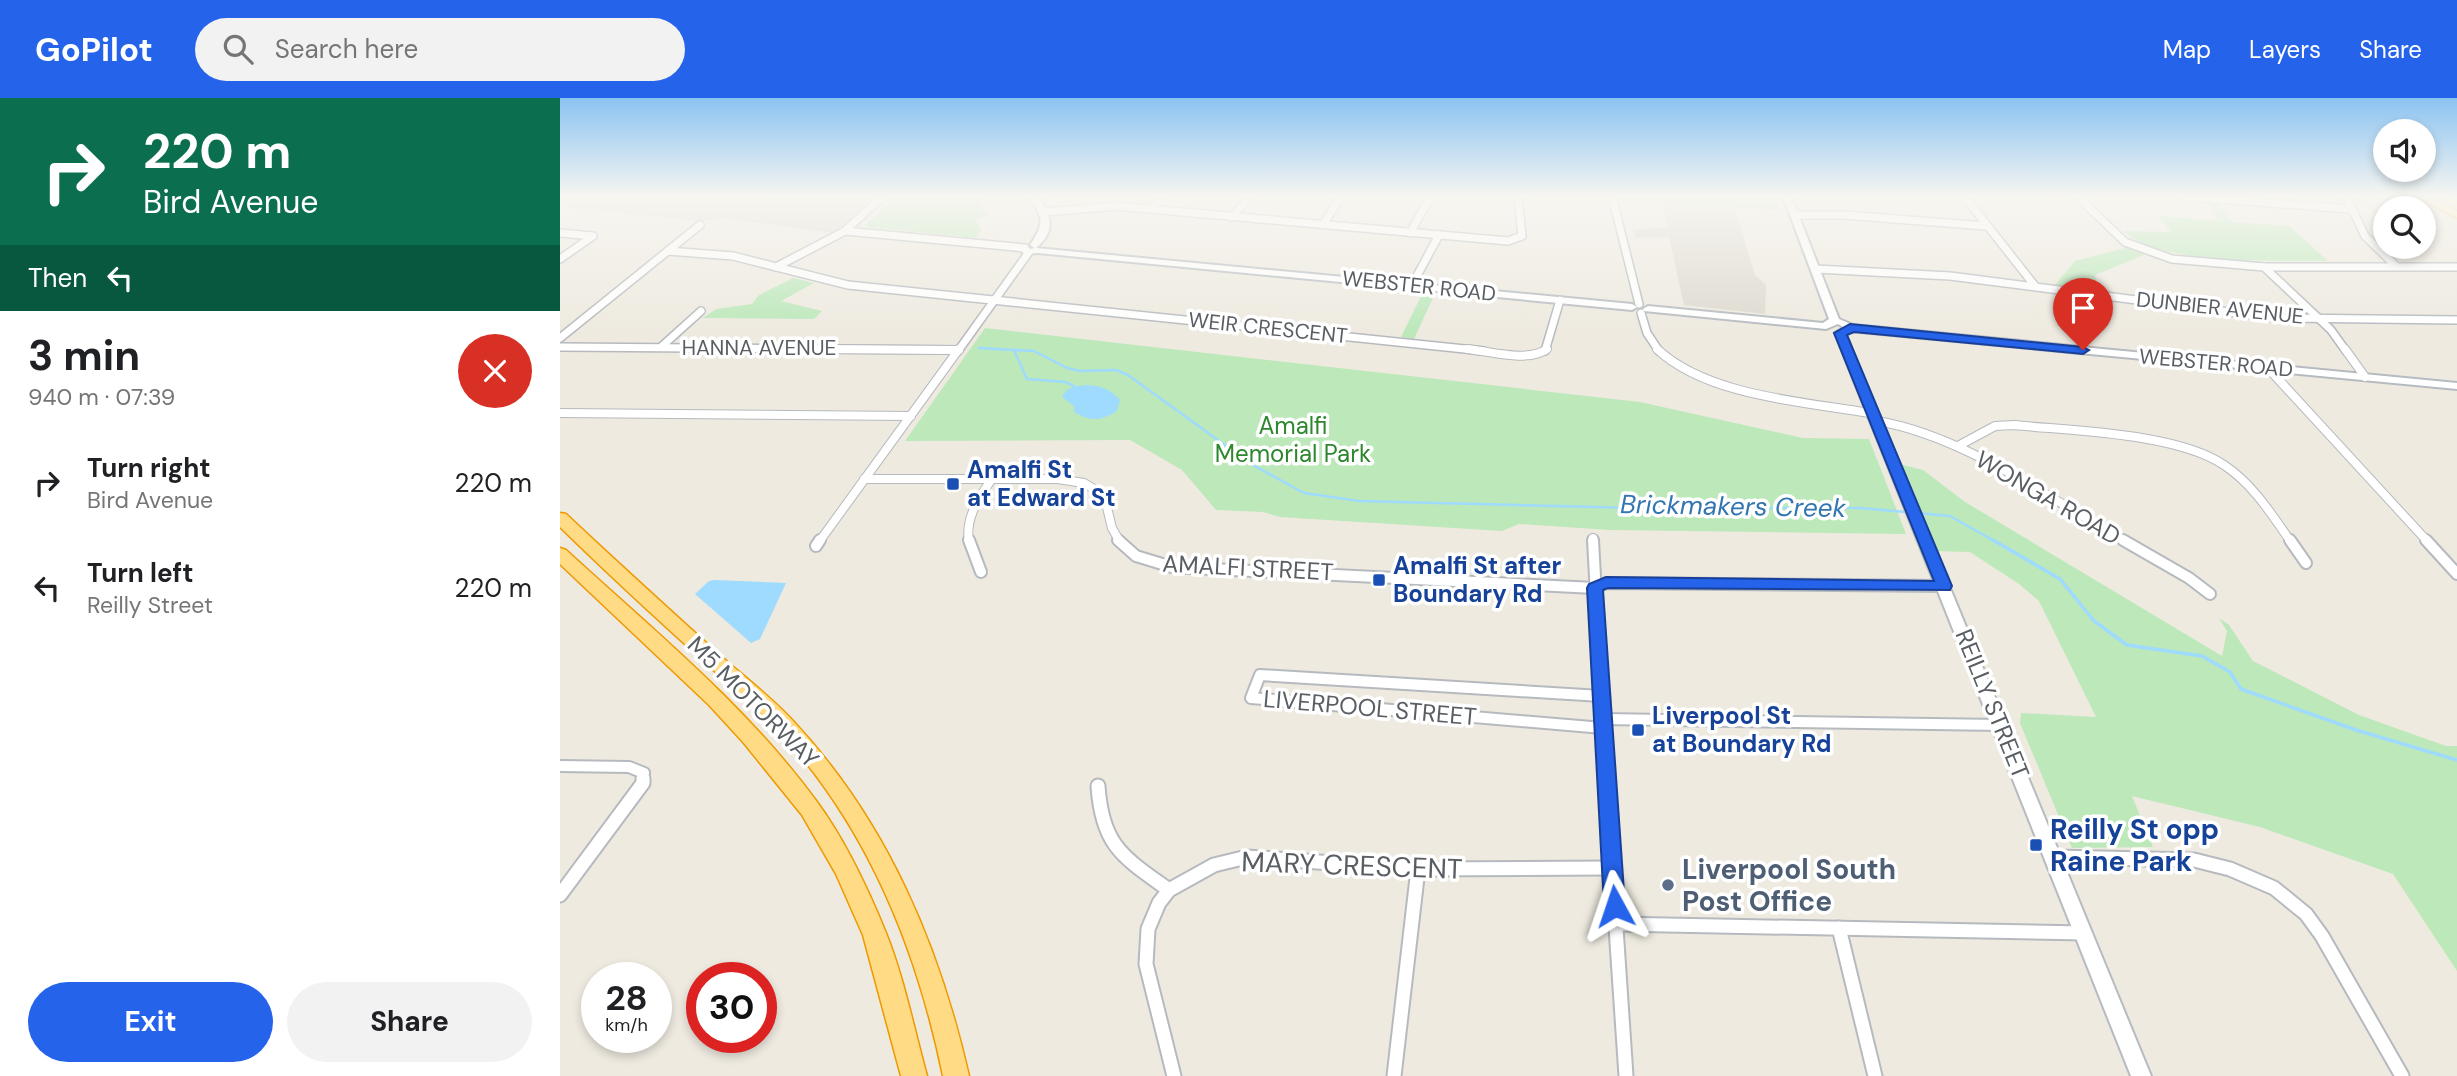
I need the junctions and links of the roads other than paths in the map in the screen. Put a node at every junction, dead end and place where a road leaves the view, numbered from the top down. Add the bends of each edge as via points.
1 (585, 242) edge
2 (680, 242) edge
3 (825, 242) edge
4 (956, 242) edge
5 (1037, 242) edge
6 (1435, 242) edge
7 (1623, 242) edge
8 (1805, 242) edge
9 (1999, 242) edge
10 (2127, 242) edge
11 (2369, 242) edge
12 (1032, 249) junction
13 (668, 251) junction
14 (560, 259) edge
15 (2396, 266) junction
16 (776, 267) junction
17 (2264, 267) junction
18 (2457, 268) edge
19 (1816, 269) junction
20 (1412, 285) junction
21 (2035, 286) junction
22 (995, 299) junction
23 (1560, 300) junction
24 (1640, 308) junction
25 (701, 311) dead end
26 (2318, 318) junction
27 (2457, 320) edge
28 (1838, 327) junction
29 (561, 336) edge
30 (560, 347) edge
31 (661, 347) junction
32 (959, 350) junction
33 (1540, 354) junction
34 (1550, 361) dead end
35 (2268, 368) junction
36 (2365, 377) junction
37 (2457, 386) edge
38 (561, 414) edge
39 (911, 416) junction
40 (1876, 417) junction
41 (1958, 446) junction
42 (864, 479) junction
43 (991, 480) junction
44 (560, 518) edge
45 (1593, 538) dead end
46 (816, 546) dead end
47 (560, 554) edge
48 (2306, 564) dead end
49 (981, 572) dead end
50 (2457, 574) edge
51 (1944, 586) junction
52 (1595, 588) junction
53 (2210, 594) dead end
54 (1601, 696) junction
55 (1603, 723) junction
56 (2000, 725) junction
57 (560, 766) edge
58 (1098, 786) dead end
59 (2053, 857) junction
60 (1611, 868) junction
61 (1418, 869) junction
62 (1169, 890) junction
63 (560, 895) edge
64 (1616, 925) junction
65 (1839, 928) junction
66 (2084, 933) junction
67 (914, 1076) edge
68 (956, 1076) edge
69 (1174, 1076) edge
70 (1394, 1076) edge
71 (1626, 1076) edge
72 (1875, 1076) edge
73 (2141, 1076) edge
74 (2402, 1076) edge

1 - 14 street
2 - 13 street
3 - 16 street
4 - 12 street, WEBSTER ROAD
5 - 12 street
6 - 20 street
7 - 24 street, WONGA ROAD
8 - 19 street, REILLY STREET
9 - 21 street
10 - 17 street via 2186,261
11 - 15 street
12 - 20 street, WEBSTER ROAD
12 - 22 street
13 - 16 street, WEIR CRESCENT via 733,256
13 - 29 street
15 - 17 street
15 - 18 street
16 - 22 street, WEIR CRESCENT via 848,285
17 - 26 street
19 - 21 street, DUNBIER AVENUE via 1950,275
19 - 28 street, REILLY STREET
20 - 23 street, WEBSTER ROAD
21 - 26 street, DUNBIER AVENUE via 2276,318
22 - 32 street
22 - 33 street, WEIR CRESCENT
23 - 24 street, WEBSTER ROAD
23 - 33 street via 1547,347
24 - 28 street, WEBSTER ROAD
24 - 40 street, WONGA ROAD via 1646,333 1659,352 1695,375
25 - 31 street
26 - 27 street, DUNBIER AVENUE
26 - 36 street
28 - 35 street, WEBSTER ROAD
28 - 40 street, REILLY STREET
30 - 31 street, HANNA AVENUE
31 - 32 street, HANNA AVENUE
32 - 39 street
33 - 34 street
35 - 36 street, WEBSTER ROAD
35 - 50 street
36 - 37 street, WEBSTER ROAD
38 - 39 street
39 - 42 street
40 - 41 street, WONGA ROAD
40 - 51 street, REILLY STREET
41 - 48 street via 1995,426 2014,425 2190,448 2243,480
41 - 53 street, WONGA ROAD
42 - 43 street, AMALFI STREET
42 - 46 street
43 - 49 street via 966,531
43 - 52 street, AMALFI STREET via 1070,481 1096,488 1110,503 1112,528 1122,545 1143,559 1167,566
44 - 68 highway, M5 MOTORWAY via 792,733 853,811 905,906 931,978
45 - 52 street
47 - 67 highway, M5 MOTORWAY via 716,700 810,809 875,935
51 - 52 street, AMALFI STREET via 1606,583
51 - 56 street, REILLY STREET
52 - 54 street
54 - 55 street
54 - 55 street, LIVERPOOL STREET via 1260,675 1251,698
55 - 56 street, LIVERPOOL STREET
55 - 60 street
56 - 59 street, REILLY STREET
57 - 63 street via 629,767 644,773 643,783
58 - 62 street via 1105,832 1119,853
59 - 66 street, REILLY STREET
59 - 74 street via 2194,860 2274,888 2306,914 2322,936
60 - 61 street, MARY CRESCENT
60 - 64 street
61 - 62 street, MARY CRESCENT via 1247,857 1214,865
61 - 70 street
62 - 69 street via 1148,929 1146,964
64 - 65 street
64 - 71 street
65 - 66 street
65 - 72 street
66 - 73 street, REILLY STREET

